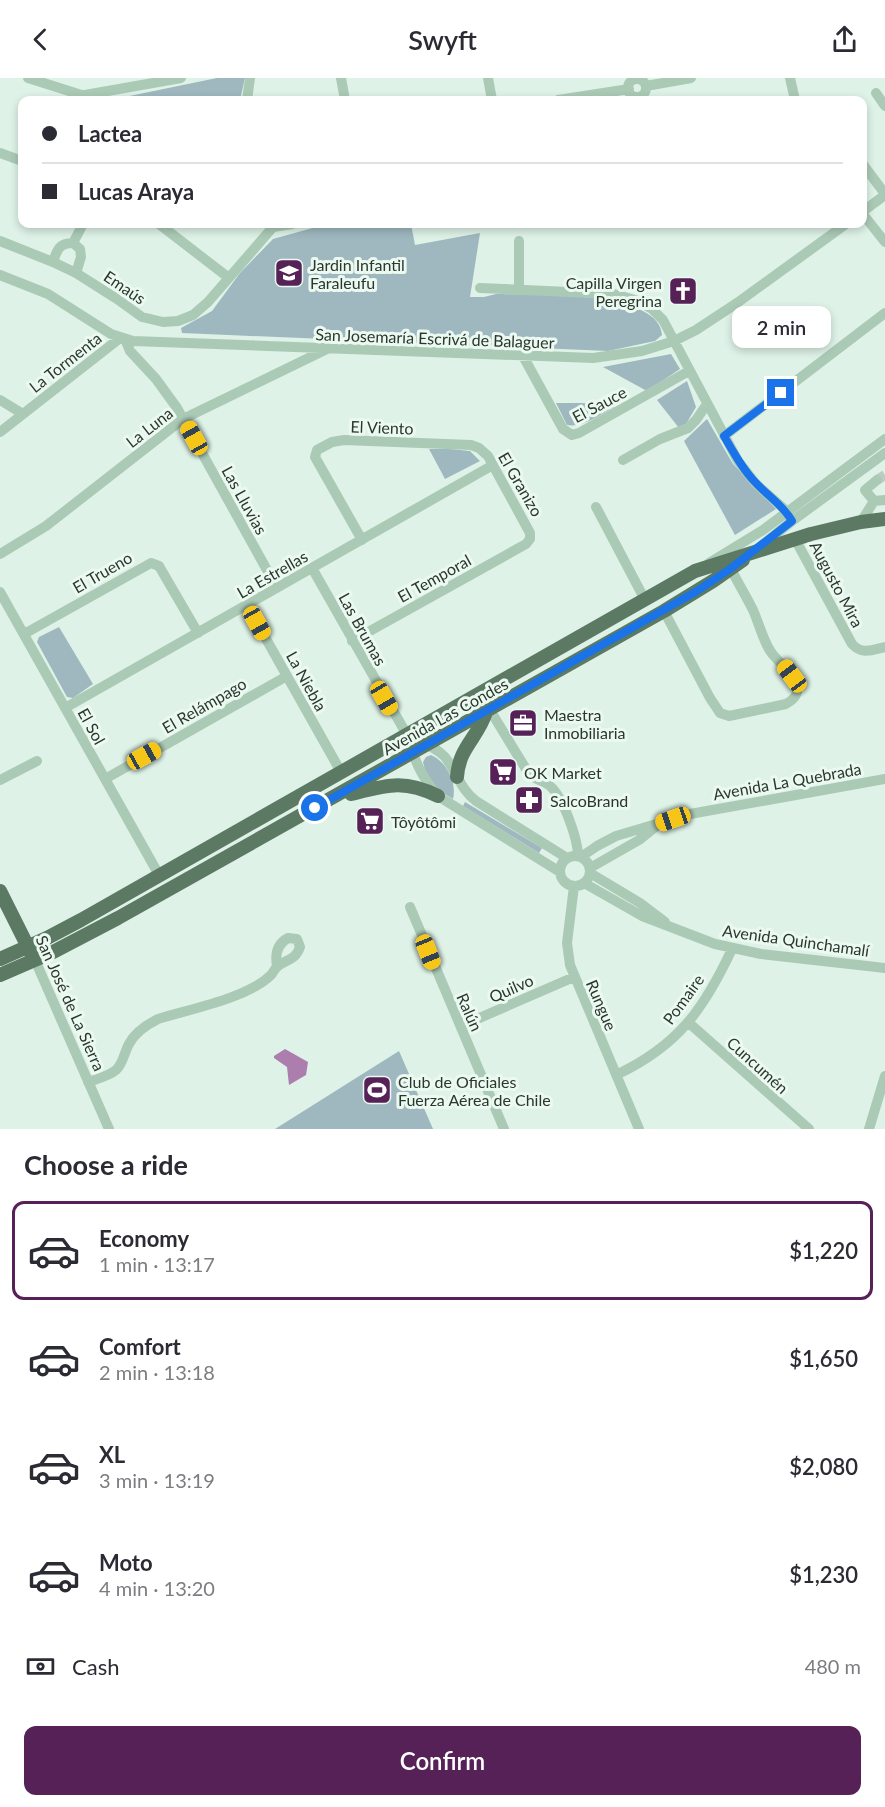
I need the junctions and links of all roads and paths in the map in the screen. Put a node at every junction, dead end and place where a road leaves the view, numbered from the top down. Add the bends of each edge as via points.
1 (28, 78) edge
2 (181, 78) edge
3 (250, 78) edge
4 (341, 78) edge
5 (488, 78) edge
6 (636, 78) edge
7 (691, 78) edge
8 (790, 78) edge
9 (646, 86) junction
10 (628, 89) junction
11 (876, 93) dead end
12 (85, 95) joint
13 (248, 96) edge
14 (344, 96) edge
15 (491, 96) edge
16 (583, 96) edge
17 (634, 96) edge
18 (641, 96) edge
19 (794, 96) edge
20 (885, 106) edge
21 (0, 153) edge
22 (18, 160) edge
23 (867, 170) edge
24 (885, 194) edge
25 (867, 208) edge
26 (867, 219) edge
27 (81, 228) edge
28 (164, 228) edge
29 (270, 228) edge
30 (840, 228) edge
31 (0, 241) edge
32 (519, 241) dead end
33 (885, 242) edge
34 (73, 243) junction
35 (53, 262) junction
36 (76, 273) junction
37 (0, 275) edge
38 (229, 278) junction
39 (480, 288) dead end
40 (519, 289) junction
41 (885, 313) edge
42 (122, 338) junction
43 (674, 340) junction
44 (330, 348) junction
45 (524, 357) junction
46 (689, 371) junction
47 (0, 400) edge
48 (707, 404) junction
49 (23, 414) junction
50 (183, 419) junction
51 (0, 432) edge
52 (724, 436) junction
53 (885, 439) edge
54 (479, 448) joint
55 (885, 453) edge
56 (623, 460) dead end
57 (494, 465) junction
58 (878, 480) tunnel mouth
59 (841, 486) junction
60 (864, 490) junction
61 (880, 501) edge
62 (596, 507) dead end
63 (790, 517) junction
64 (885, 519) edge
65 (861, 522) junction
66 (530, 539) joint
67 (795, 539) junction
68 (362, 540) junction
69 (752, 553) junction
70 (0, 554) edge
71 (312, 568) junction
72 (730, 569) junction
73 (695, 571) junction
74 (277, 588) junction
75 (0, 592) edge
76 (645, 600) junction
77 (247, 605) junction
78 (664, 611) junction
79 (198, 633) junction
80 (24, 634) junction
81 (352, 641) junction
82 (885, 647) edge
83 (287, 676) junction
84 (65, 708) junction
85 (488, 711) junction
86 (407, 735) junction
87 (427, 745) junction
88 (412, 753) junction
89 (37, 761) dead end
90 (341, 772) junction
91 (105, 779) junction
92 (885, 779) edge
93 (0, 780) edge
94 (459, 781) junction
95 (438, 796) junction
96 (332, 799) junction
97 (451, 803) junction
98 (659, 824) junction
99 (576, 857) junction
100 (590, 870) junction
101 (560, 872) junction
102 (159, 875) junction
103 (579, 884) junction
104 (0, 891) edge
105 (410, 907) dead end
106 (670, 926) junction
107 (732, 949) junction
108 (32, 954) junction
109 (0, 959) edge
110 (277, 966) dead end
111 (885, 968) edge
112 (0, 975) edge
113 (574, 977) junction
114 (689, 1023) junction
115 (460, 1026) junction
116 (616, 1075) junction
117 (885, 1076) edge
118 (88, 1082) junction
119 (109, 1129) edge
120 (504, 1129) edge
121 (639, 1129) edge
122 (808, 1129) edge
123 (869, 1129) edge

1 - 12 street
2 - 12 street
3 - 13 street
4 - 14 street
5 - 15 street
6 - 9 street
6 - 10 street
7 - 9 street
8 - 19 street
9 - 18 street
10 - 16 street
10 - 17 street
11 - 20 street
21 - 22 street
23 - 24 street
24 - 25 street
26 - 33 street
27 - 34 street
28 - 38 street
29 - 38 street, Emaús
30 - 43 street, San Josemaría Escrivá de Balaguer via 716,318
31 - 35 street, Emaús
32 - 40 street
34 - 35 street via 58,247
34 - 36 street via 80,249 81,257
35 - 36 street, Emaús
36 - 38 street, Emaús via 142,317 163,322 193,315
37 - 42 street, San Josemaría Escrivá de Balaguer via 48,294
39 - 40 street
40 - 43 street via 631,298 652,309
41 - 52 street
42 - 44 street, San Josemaría Escrivá de Balaguer via 142,342
42 - 49 street, La Tormenta
42 - 50 street, Las Lluvias
43 - 45 street, San Josemaría Escrivá de Balaguer via 609,357
43 - 46 street
44 - 45 street, San Josemaría Escrivá de Balaguer
44 - 50 street, La Luna
45 - 46 street, El Sauce via 562,429 572,435
46 - 48 street
47 - 49 street
48 - 52 street
48 - 56 street via 688,428
49 - 51 street, La Tormenta
50 - 70 street, La Luna via 33,536
50 - 74 street, Las Lluvias
52 - 63 street via 751,478
53 - 63 street, Avenida Las Condes
54 - 57 street, El Granizo
54 - 68 street, El Viento via 344,440 317,450 316,460
55 - 59 street, Avenida Las Condes
57 - 66 street, El Granizo via 529,530
57 - 68 street, La Estrellas
58 - 60 street
59 - 60 street
59 - 63 street, Avenida Las Condes
60 - 61 street
61 - 65 street
62 - 76 street
63 - 69 street, Avenida Las Condes
63 - 73 street, Avenida Las Condes
64 - 65 main road
65 - 67 main road
66 - 81 street, El Temporal
67 - 69 main road
67 - 82 street, Augusto Mira via 852,644 864,651
68 - 71 street, La Estrellas
69 - 72 main road, Avenida Las Condes
69 - 73 main road
71 - 74 street, La Estrellas
71 - 81 street, Las Brumas
72 - 78 main road, Avenida Las Condes
72 - 78 street via 772,654 797,683 792,701 729,716 720,713
73 - 76 main road, Avenida Las Condes
74 - 77 street, La Estrellas
75 - 80 street, El Sol
76 - 86 main road, Avenida Las Condes
77 - 79 street, La Estrellas
77 - 83 street, La Niebla
78 - 85 main road, Avenida Las Condes
79 - 80 street, El Trueno via 159,566 151,563
79 - 84 street, La Estrellas
80 - 84 street, El Sol
81 - 86 street, Las Brumas
83 - 90 street, La Niebla
83 - 91 street, El Relámpago
84 - 91 street, El Sol
85 - 87 main road, Avenida Las Condes
85 - 94 main road via 461,755
85 - 99 street via 529,774 554,790 576,838
86 - 87 street
86 - 88 street
86 - 90 main road, Avenida Las Condes
87 - 88 main road, Avenida Las Condes
87 - 94 street via 444,756
88 - 95 street via 422,777
88 - 96 main road, Avenida Las Condes
89 - 93 street
90 - 102 main road, Avenida Las Condes
91 - 102 street, El Sol
92 - 98 street, Avenida La Quebrada via 716,808
94 - 97 street via 462,792
94 - 99 street via 476,801
95 - 96 main road via 400,784
95 - 97 street
96 - 108 main road, Avenida Las Condes via 118,918
97 - 101 street
98 - 99 street, Avenida La Quebrada via 616,836
98 - 100 street, Avenida La Quebrada
99 - 100 street via 588,864
99 - 101 street via 563,862
100 - 103 street
100 - 106 street, Avenida Quinchamalí
101 - 103 street via 565,881
102 - 108 main road, Avenida Las Condes via 54,935
103 - 106 street, Avenida Quinchamalí
103 - 113 street, Rungue via 567,943
104 - 108 main road, San José de La Sierra
105 - 115 street, Ralún
106 - 107 street, Avenida Quinchamalí
107 - 111 street, Avenida Quinchamalí
107 - 114 street, Pomaire via 714,986
108 - 109 main road, Avenida Las Condes
108 - 112 main road, Avenida Las Condes
108 - 118 street, San José de La Sierra
110 - 118 street via 259,985 236,996 146,1025 129,1043 119,1068
113 - 115 street, Quilvo
113 - 116 street, Rungue
114 - 116 street, Pomaire via 656,1052
114 - 122 street, Cuncumén
115 - 120 street, Ralún
116 - 121 street, Rungue
117 - 123 street
118 - 119 street, San José de La Sierra

